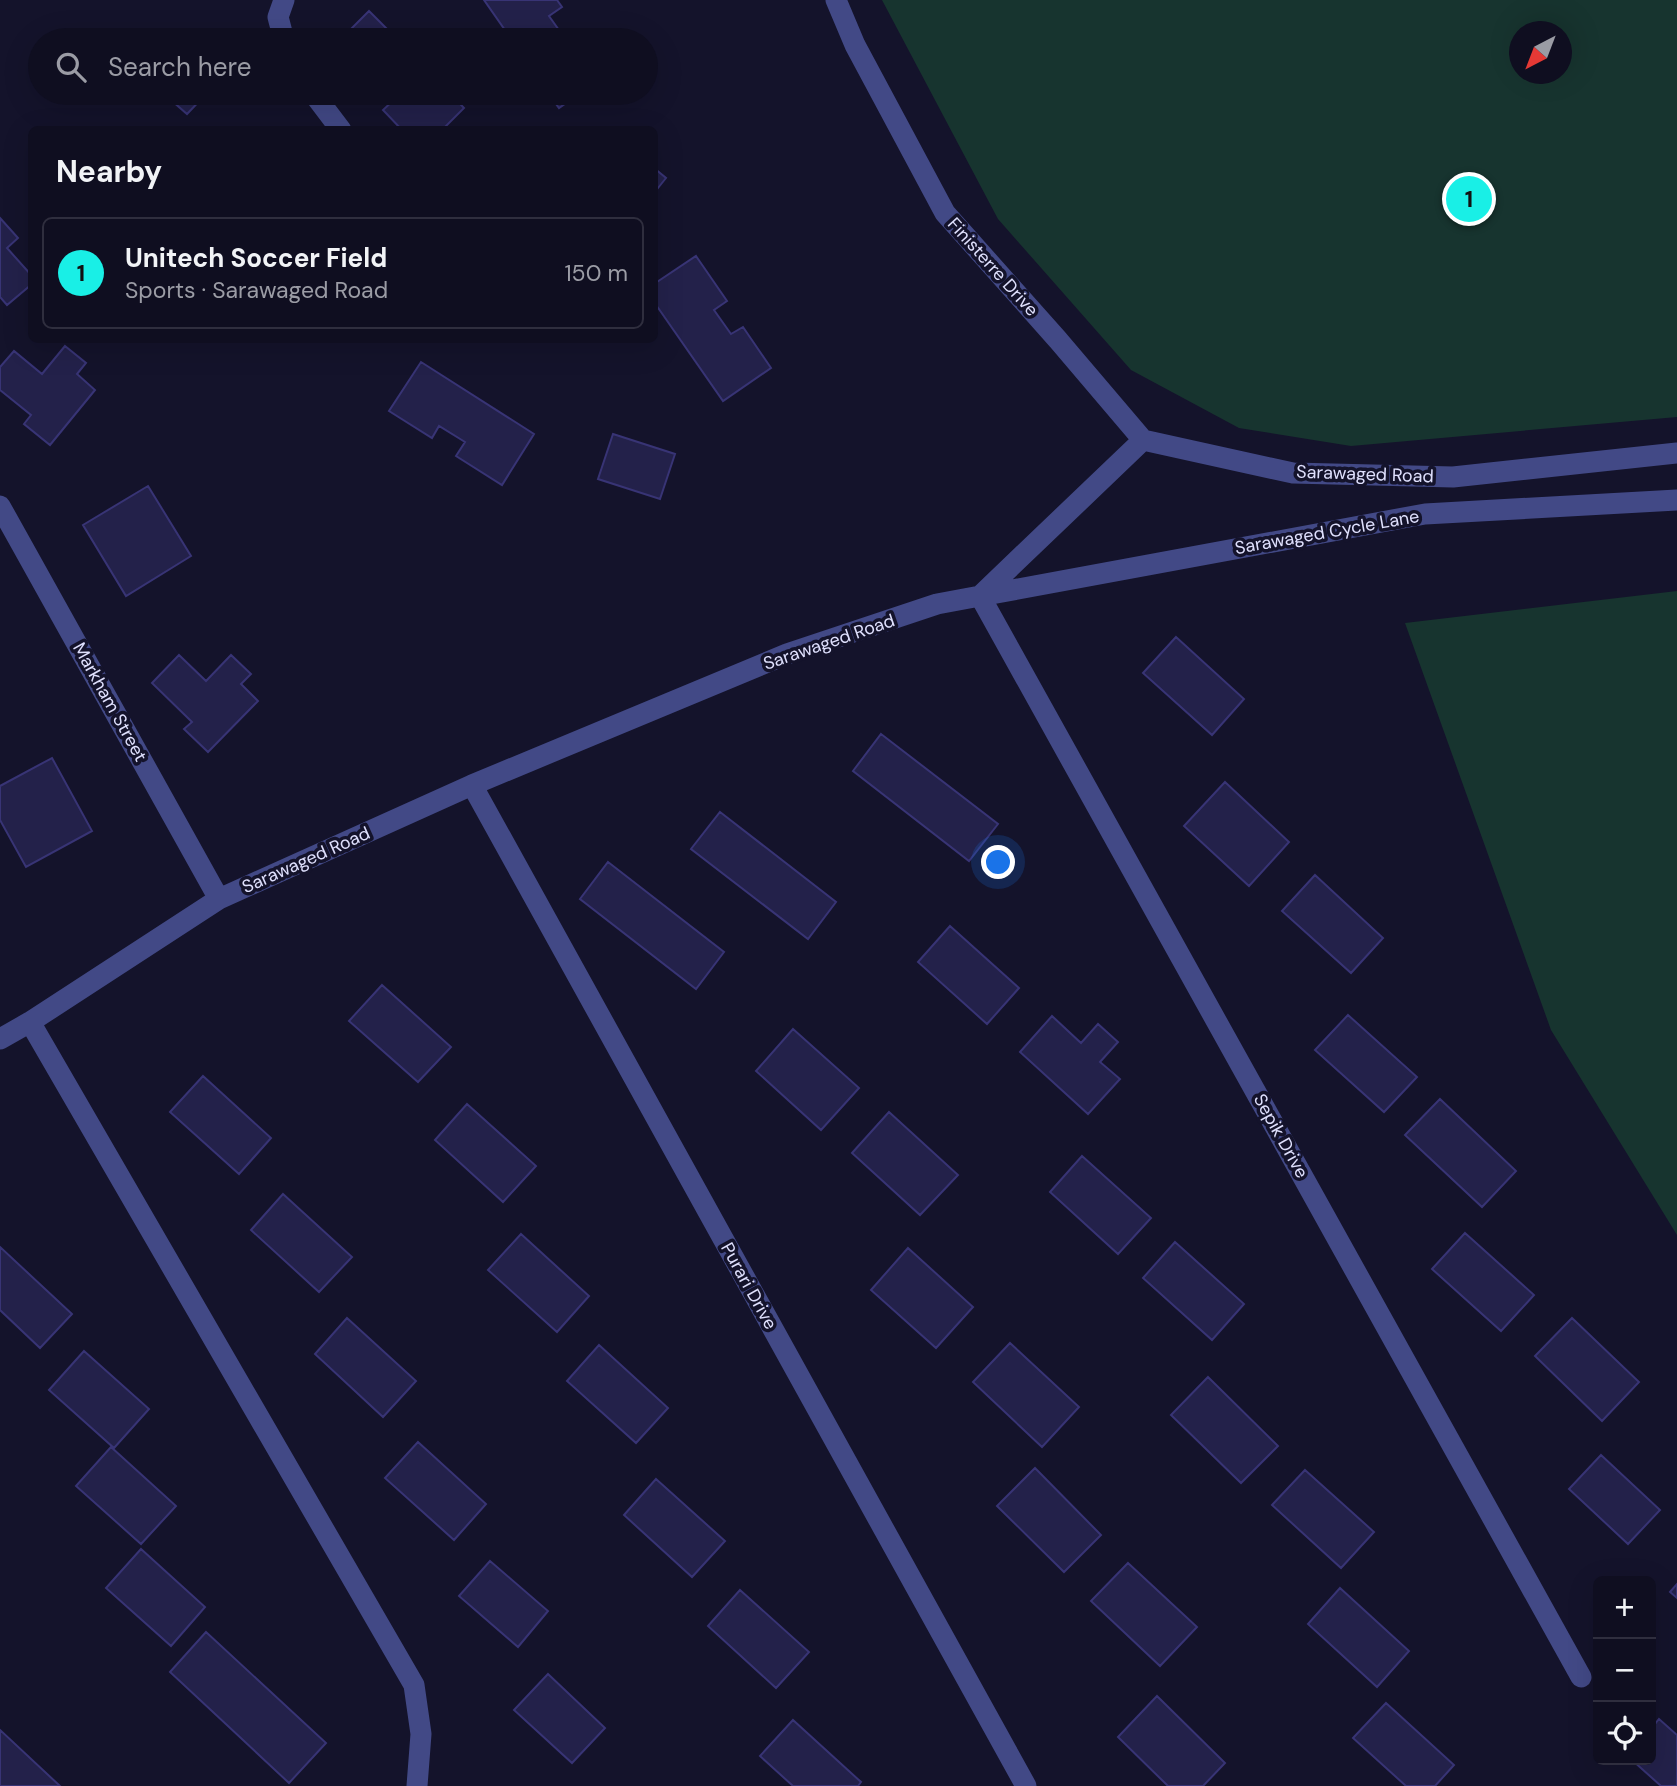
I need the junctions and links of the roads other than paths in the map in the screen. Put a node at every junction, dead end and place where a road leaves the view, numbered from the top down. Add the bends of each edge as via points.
1 (284, 0) edge
2 (836, 0) edge
3 (281, 28) edge
4 (322, 105) edge
5 (338, 126) edge
6 (1143, 440) junction
7 (1677, 453) edge
8 (1677, 500) edge
9 (0, 506) edge
10 (980, 596) junction
11 (472, 785) junction
12 (219, 899) junction
13 (30, 1022) junction
14 (0, 1040) edge
15 (1581, 1677) dead end
16 (417, 1786) edge
17 (1026, 1786) edge

1 - 3 street via 278,17
2 - 6 street, Finisterre Drive via 855,45 945,213
4 - 5 street
6 - 7 street, Sarawaged Road via 1293,473 1320,474 1453,477
6 - 10 street
8 - 10 street, Sarawaged Cycle Lane via 1425,514
9 - 12 street, Markham Street
10 - 11 street, Sarawaged Road via 937,604 787,654
10 - 15 street
11 - 12 street, Sarawaged Road
11 - 17 street, Purari Drive
12 - 13 street, Sarawaged Road
13 - 14 street, Sarawaged Road
13 - 16 street via 414,1685 421,1734

